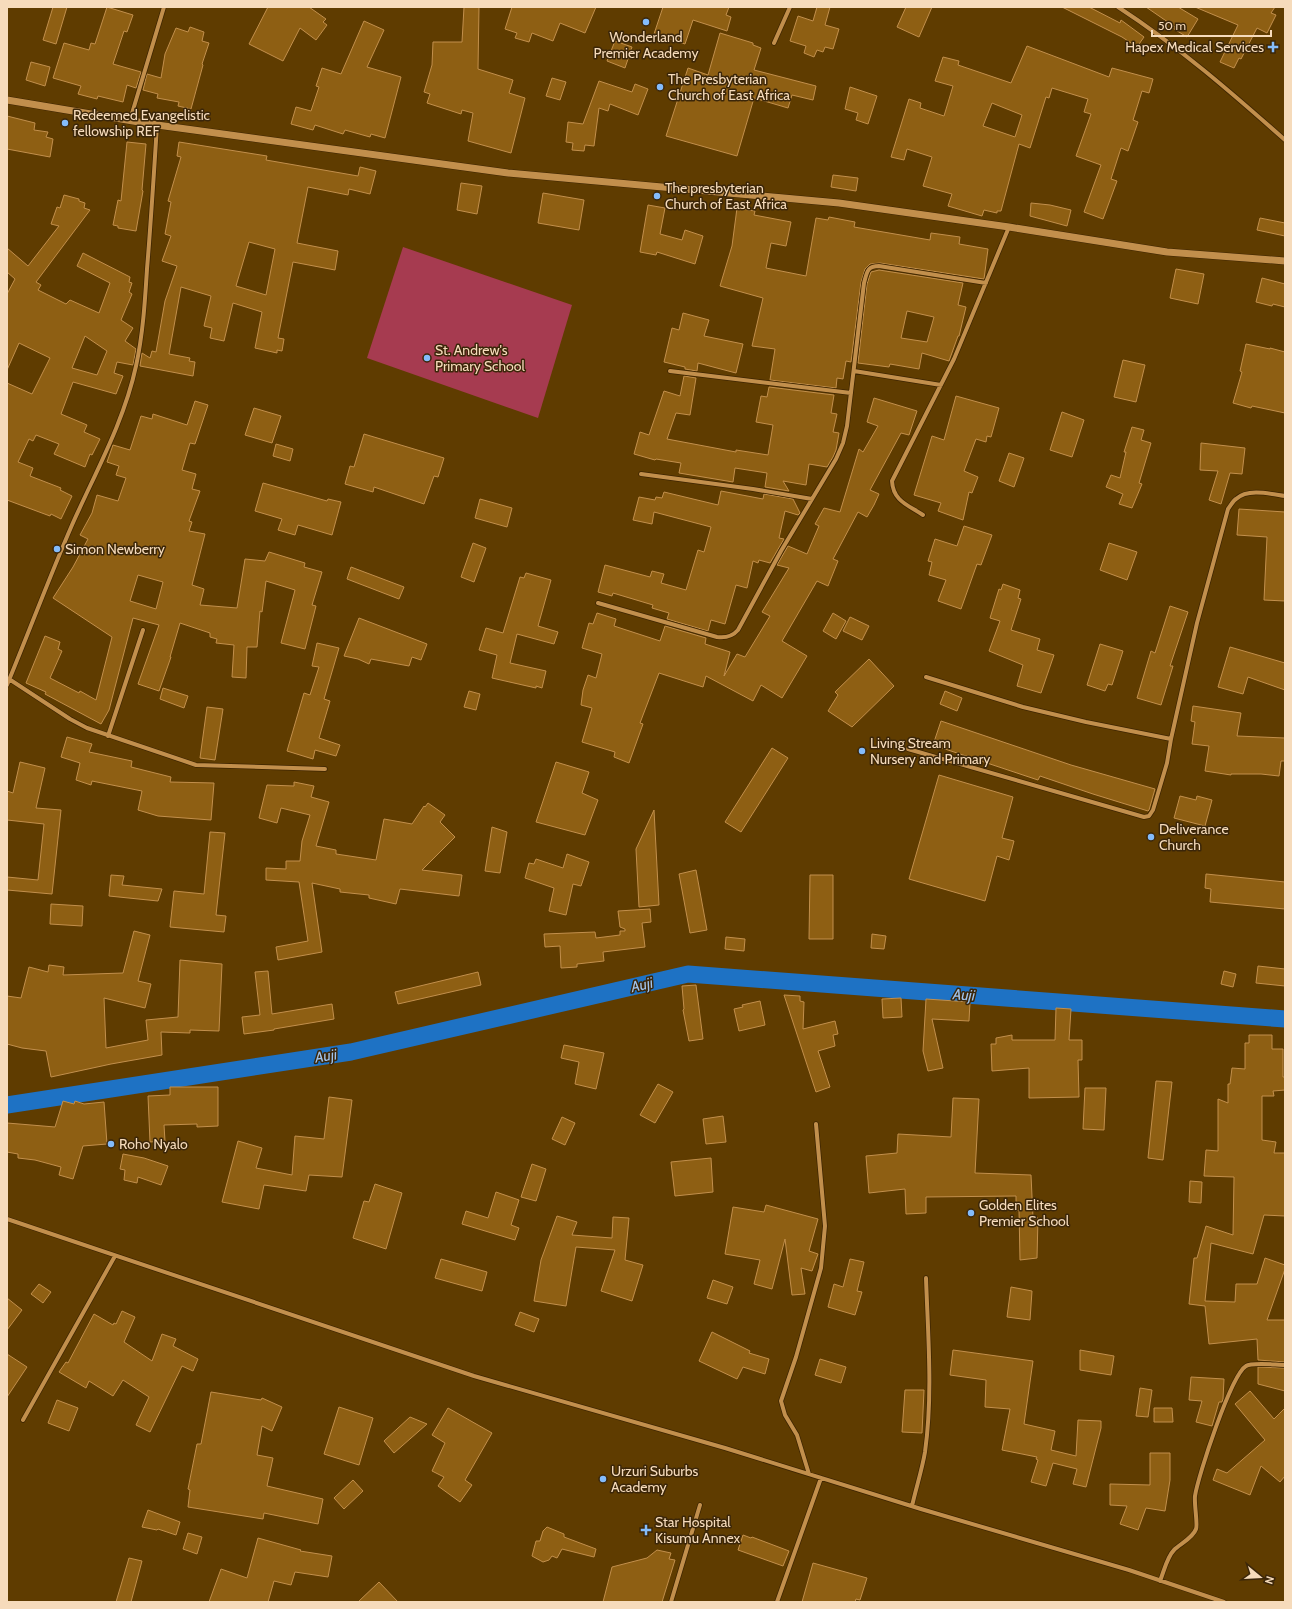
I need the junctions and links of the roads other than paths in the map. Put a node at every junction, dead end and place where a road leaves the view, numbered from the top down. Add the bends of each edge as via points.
1 (164, 7) edge
2 (790, 7) edge
3 (1118, 7) edge
4 (774, 43) dead end
5 (7, 100) edge
6 (130, 120) junction
7 (157, 125) junction
8 (1285, 140) edge
9 (1009, 227) junction
10 (1285, 261) edge
11 (986, 283) junction
12 (670, 371) dead end
13 (854, 371) junction
14 (941, 385) junction
15 (851, 393) junction
16 (641, 474) dead end
17 (1285, 496) edge
18 (812, 499) junction
19 (923, 515) dead end
20 (598, 603) dead end
21 (143, 630) dead end
22 (926, 677) dead end
23 (9, 679) junction
24 (7, 685) edge
25 (108, 736) junction
26 (1171, 739) junction
27 (908, 749) dead end
28 (325, 769) dead end
29 (816, 1124) dead end
30 (7, 1219) edge
31 (115, 1256) junction
32 (926, 1278) dead end
33 (1285, 1365) edge
34 (23, 1420) dead end
35 (809, 1474) junction
36 (821, 1478) junction
37 (700, 1505) dead end
38 (912, 1506) junction
39 (1160, 1581) junction
40 (671, 1602) edge
41 (777, 1602) edge
42 (1224, 1602) edge

1 - 6 street
2 - 4 street
3 - 8 street via 1177,48
5 - 6 street
6 - 7 street
7 - 9 street via 508,173 839,203
7 - 23 street via 146,291 136,367 107,451 60,553
9 - 10 street via 1167,252
9 - 11 street
11 - 13 street via 872,266 864,283
11 - 14 street
12 - 15 street
13 - 14 street
13 - 15 street
14 - 19 street via 892,481 897,498
15 - 18 street via 843,443
16 - 18 street
17 - 26 street via 1243,494 1228,508 1197,623
18 - 20 street via 738,630 730,636 717,637
21 - 25 street
22 - 26 street via 1023,707
23 - 24 street
23 - 25 street via 70,719
25 - 28 street via 196,765
26 - 27 street via 1153,810 1149,816 1144,817
29 - 35 street via 825,1226 820,1268 796,1357 781,1401 785,1415 797,1435
30 - 31 street
31 - 34 street
31 - 35 street via 474,1376
32 - 38 street via 929,1411 925,1453
33 - 39 street via 1247,1365 1241,1370 1205,1459 1195,1496 1197,1528 1172,1551
35 - 36 street
36 - 38 street
36 - 41 street
37 - 40 street
38 - 39 street
39 - 42 street

